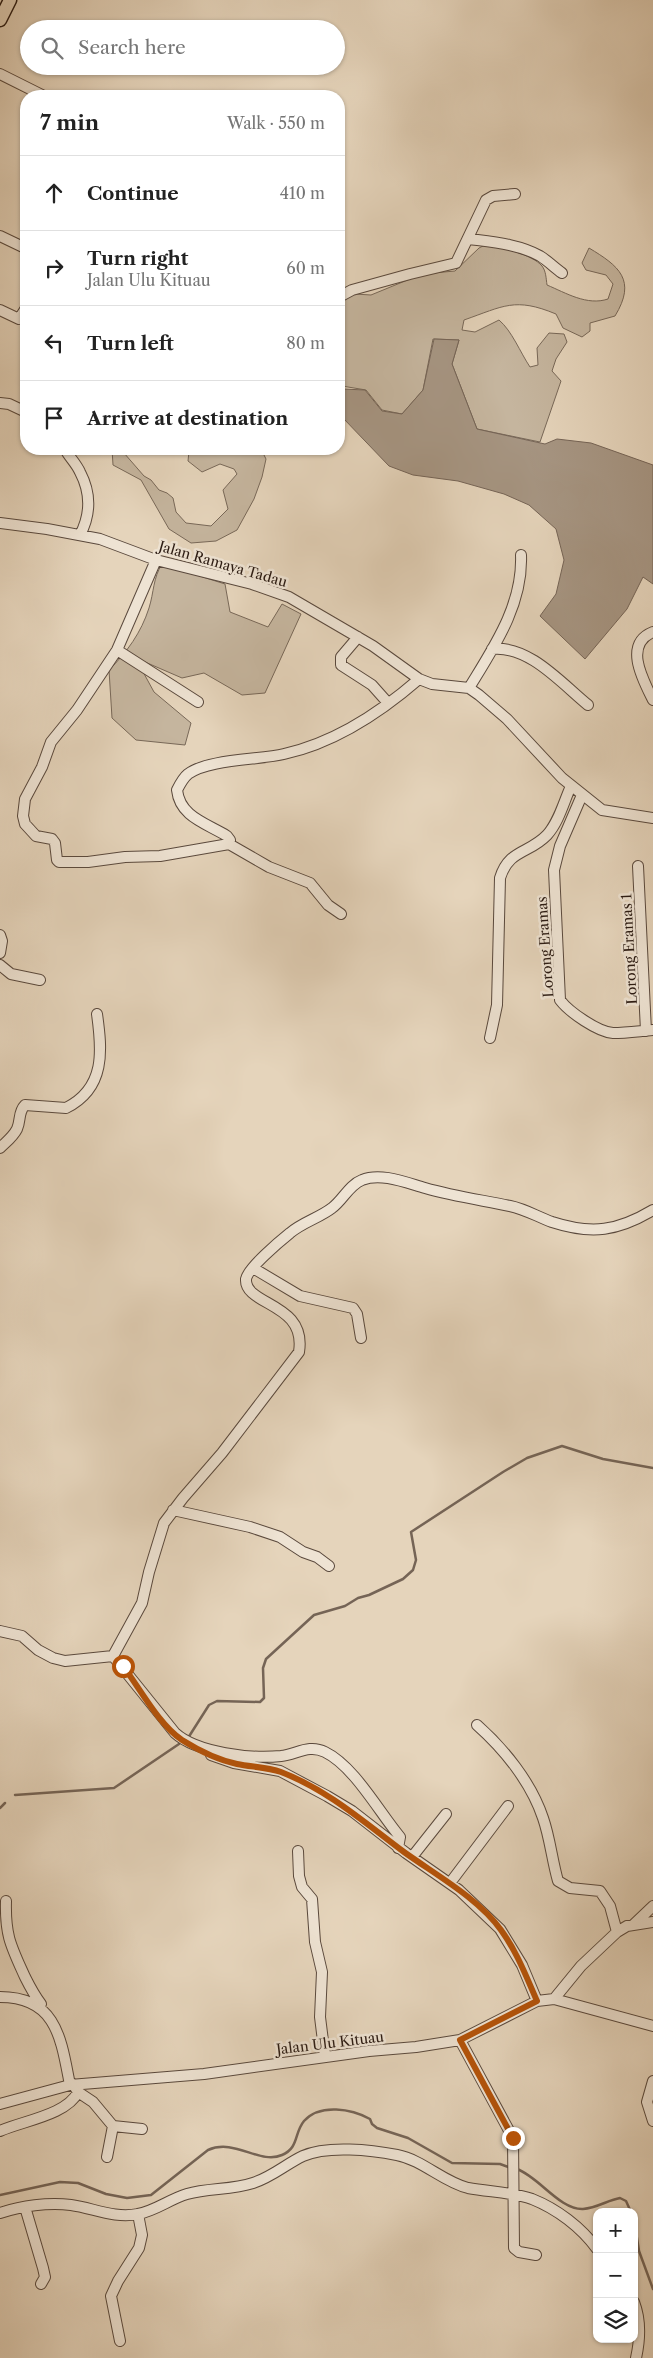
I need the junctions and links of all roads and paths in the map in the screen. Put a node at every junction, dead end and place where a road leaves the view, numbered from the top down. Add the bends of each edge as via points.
1 (10, 0) edge
2 (0, 20) edge
3 (2, 75) edge
4 (0, 87) edge
5 (32, 90) edge
6 (515, 194) dead end
7 (0, 236) edge
8 (469, 239) junction
9 (20, 246) edge
10 (562, 274) dead end
11 (345, 294) edge
12 (0, 310) edge
13 (20, 319) edge
14 (0, 403) edge
15 (20, 409) edge
16 (69, 455) edge
17 (0, 523) edge
18 (80, 535) junction
19 (521, 554) dead end
20 (156, 560) junction
21 (653, 632) edge
22 (358, 637) junction
23 (492, 649) junction
24 (117, 650) junction
25 (419, 679) junction
26 (469, 688) junction
27 (653, 700) edge
28 (198, 702) dead end
29 (388, 703) junction
30 (588, 705) dead end
31 (571, 786) junction
32 (582, 795) junction
33 (653, 818) edge
34 (229, 844) junction
35 (638, 866) dead end
36 (341, 914) dead end
37 (0, 935) edge
38 (0, 953) edge
39 (0, 965) edge
40 (40, 980) dead end
41 (97, 1014) dead end
42 (650, 1030) edge
43 (490, 1038) dead end
44 (0, 1148) edge
45 (653, 1210) edge
46 (252, 1268) junction
47 (361, 1338) dead end
48 (173, 1510) junction
49 (329, 1566) dead end
50 (0, 1632) edge
51 (114, 1656) junction
52 (477, 1725) dead end
53 (195, 1745) junction
54 (282, 1756) junction
55 (266, 1768) junction
56 (508, 1806) dead end
57 (446, 1814) dead end
58 (398, 1848) junction
59 (298, 1851) dead end
60 (412, 1857) junction
61 (450, 1883) junction
62 (6, 1901) dead end
63 (653, 1906) edge
64 (653, 1922) edge
65 (633, 1925) junction
66 (617, 1932) junction
67 (0, 1997) edge
68 (554, 1999) junction
69 (537, 2001) junction
70 (49, 2016) junction
71 (653, 2026) edge
72 (460, 2040) junction
73 (325, 2057) junction
74 (653, 2082) edge
75 (74, 2087) junction
76 (0, 2104) edge
77 (653, 2121) edge
78 (113, 2126) junction
79 (142, 2129) dead end
80 (0, 2131) edge
81 (107, 2157) dead end
82 (514, 2196) junction
83 (25, 2208) junction
84 (0, 2213) edge
85 (138, 2214) junction
86 (593, 2245) edge
87 (536, 2255) dead end
88 (42, 2284) dead end
89 (638, 2319) edge
90 (120, 2341) dead end
91 (636, 2358) edge

1 - 2 main road
3 - 4 street
3 - 5 street
6 - 8 street via 486,200
7 - 9 street
8 - 10 street via 541,256
8 - 11 street via 456,263
12 - 13 street
14 - 15 street
16 - 18 street via 80,470 89,497 86,523
17 - 18 street, Jalan Ramaya Tadau
18 - 20 street, Jalan Ramaya Tadau
19 - 23 street via 515,602
20 - 22 street, Jalan Ramaya Tadau via 273,590
20 - 24 street
21 - 27 street via 641,640 637,658
22 - 25 street, Jalan Ramaya Tadau
22 - 29 street via 341,657 341,665 372,685
23 - 26 street
23 - 30 street via 522,654
24 - 28 street
24 - 34 street via 48,747 42,767 22,806 25,824 36,836 52,839 57,860 67,863 160,856
25 - 26 street via 432,684
25 - 29 street
26 - 31 street via 507,719
29 - 34 street via 334,735 298,750 223,763 188,774 177,790 182,808 194,819 227,836
31 - 32 street
31 - 43 street via 549,833 538,844 514,855 503,868 500,878 497,1005
32 - 33 street via 602,810
32 - 42 street, Lorong Eramas via 560,846 554,870 560,1000 574,1014 612,1033
34 - 36 street via 269,867 310,882 328,905
35 - 42 street, Lorong Eramas 1
37 - 38 street
39 - 40 street via 11,974
41 - 44 street via 101,1057 96,1076 87,1090 66,1108 25,1106 20,1112 17,1128
45 - 46 street via 628,1224 590,1230 553,1222 510,1206 455,1197 393,1179 368,1178 353,1186 332,1208 292,1231
46 - 47 street via 300,1296 353,1308
46 - 48 street via 246,1278 250,1292 285,1312 299,1335 299,1352 222,1453
48 - 49 street via 280,1537
48 - 51 street via 164,1523 142,1603
50 - 51 street via 22,1636 38,1650 64,1661
51 - 53 street via 175,1734
52 - 66 street via 496,1741 518,1771 543,1816 558,1881 570,1888 600,1890 610,1906
53 - 54 street via 225,1752
53 - 55 street via 203,1752 234,1764
54 - 55 street
54 - 58 street via 317,1749 338,1761 400,1837
55 - 58 street via 294,1778 344,1806
56 - 61 street
57 - 60 street
58 - 60 street
59 - 73 street via 302,1887 312,1899 314,1942 322,1972 320,2017
60 - 61 street
61 - 69 street via 500,1929 522,1965
62 - 70 street via 8,1941 32,1993
63 - 65 street
64 - 65 street
65 - 66 street
66 - 68 street via 571,1977
67 - 70 street via 24,1998
68 - 69 street, Jalan Ulu Kituau
68 - 71 street, Jalan Ulu Kituau
69 - 72 street, Jalan Ulu Kituau
70 - 75 street
72 - 73 street, Jalan Ulu Kituau
72 - 82 street via 513,2138
73 - 75 street, Jalan Ulu Kituau via 204,2074
74 - 77 street via 647,2102
75 - 76 street, Jalan Ulu Kituau
75 - 78 street via 93,2102
75 - 80 street via 74,2099 62,2108
78 - 79 street
78 - 81 street
82 - 85 street via 466,2187 399,2155 365,2150 321,2152 306,2155 254,2183 185,2195
82 - 86 street via 532,2200 572,2222
82 - 87 street via 514,2248
83 - 84 street
83 - 85 street via 70,2205 107,2214
83 - 88 street via 43,2268 45,2277
85 - 90 street via 142,2235 139,2248 112,2296
89 - 91 street

